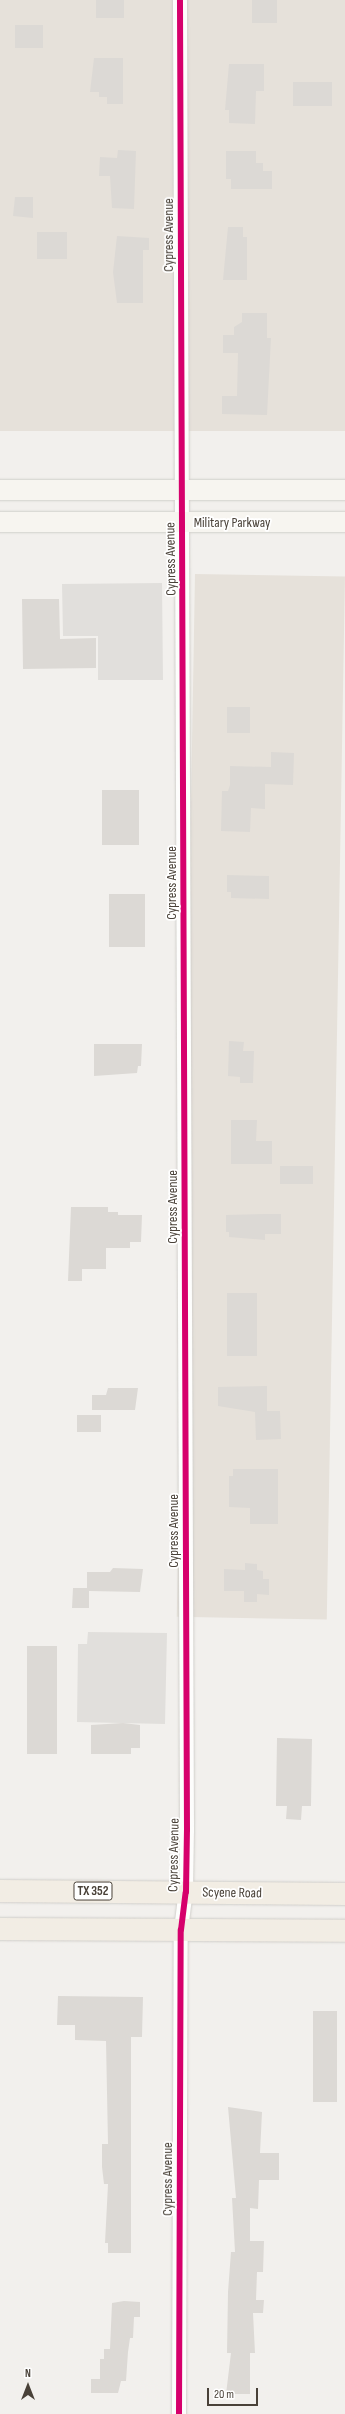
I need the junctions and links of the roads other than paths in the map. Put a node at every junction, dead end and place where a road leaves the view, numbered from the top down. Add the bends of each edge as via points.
1 (180, 0) edge
2 (0, 490) edge
3 (182, 490) junction
4 (345, 490) edge
5 (0, 522) edge
6 (345, 522) edge
7 (182, 523) junction
8 (0, 1891) edge
9 (186, 1892) junction
10 (345, 1894) edge
11 (0, 1929) edge
12 (180, 1930) junction
13 (345, 1932) edge
14 (179, 2414) edge

1 - 3 street, Cypress Avenue
2 - 3 main road
3 - 4 main road
3 - 7 street, Cypress Avenue
5 - 7 main road, Military Parkway
6 - 7 main road, Military Parkway
7 - 9 street, Cypress Avenue
8 - 9 main road, Scyene Road / TX 352
9 - 10 main road, Scyene Road / TX 352
9 - 12 street, Cypress Avenue
11 - 12 main road
12 - 13 main road
12 - 14 street, Cypress Avenue

